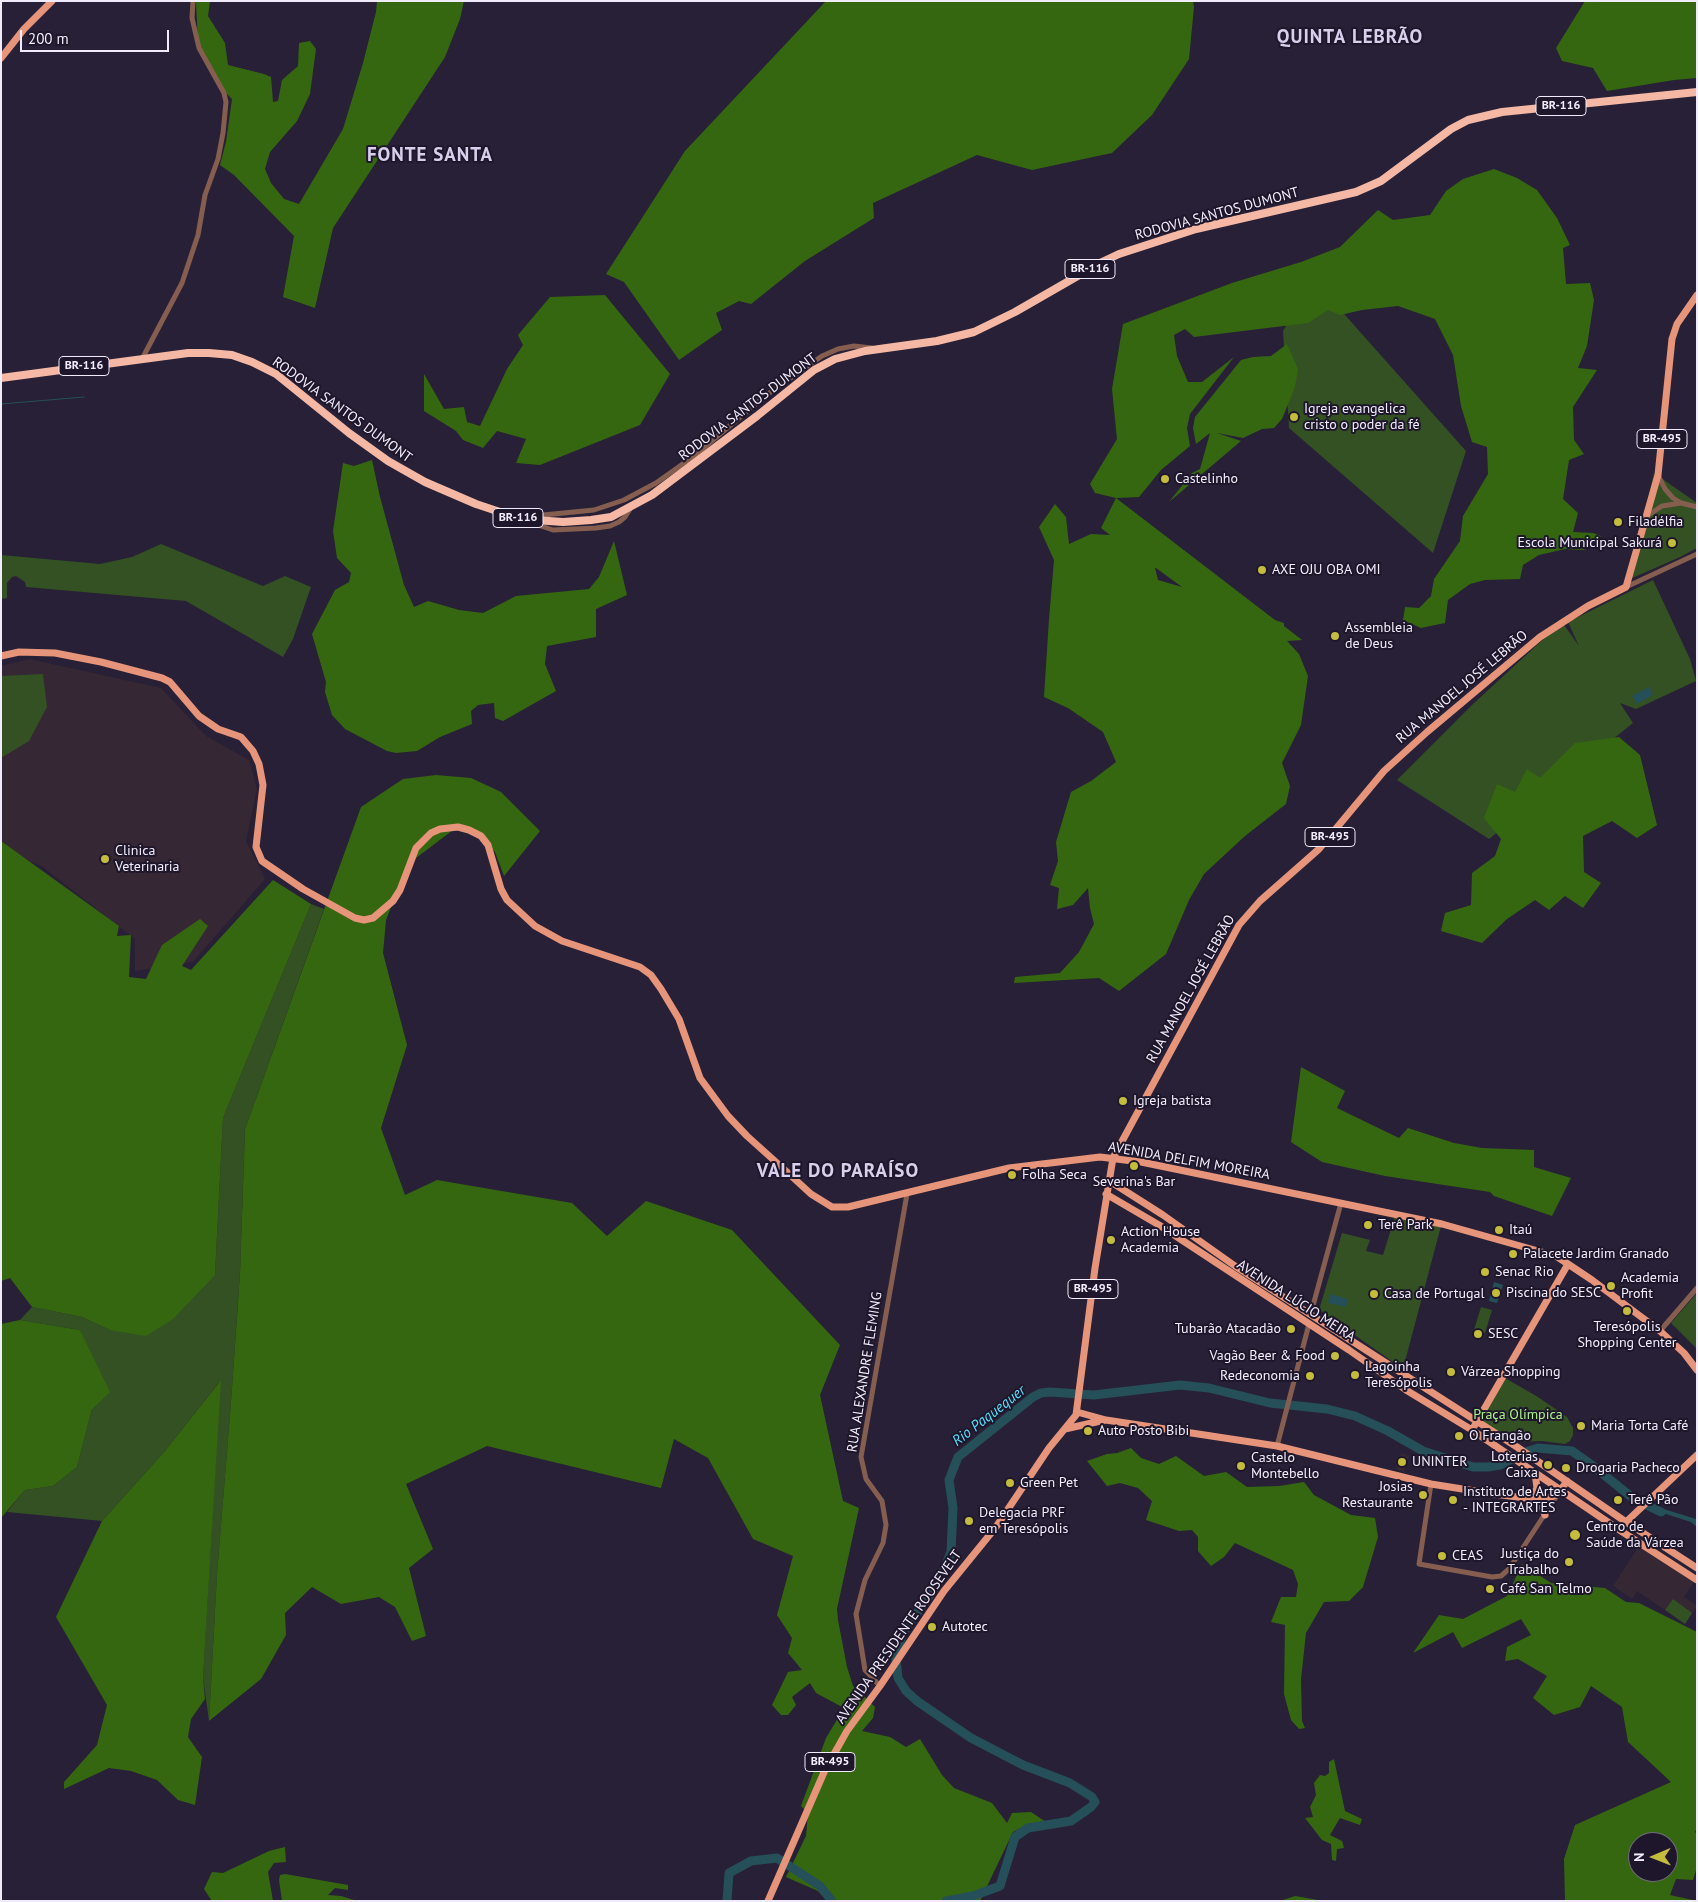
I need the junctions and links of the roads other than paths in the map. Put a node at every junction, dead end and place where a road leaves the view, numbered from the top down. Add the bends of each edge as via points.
1 (52, 1) edge
2 (193, 1) edge
3 (1, 58) edge
4 (1697, 92) edge
5 (1697, 295) edge
6 (876, 349) junction
7 (142, 358) junction
8 (1, 378) edge
9 (1658, 475) junction
10 (1681, 503) junction
11 (632, 506) junction
12 (606, 507) junction
13 (1697, 507) edge
14 (594, 510) junction
15 (611, 516) junction
16 (1647, 516) junction
17 (518, 518) junction
18 (591, 520) junction
19 (610, 526) junction
20 (596, 528) junction
21 (1697, 554) edge
22 (1626, 587) junction
23 (1, 656) edge
24 (1113, 1158) junction
25 (1108, 1180) junction
26 (907, 1194) junction
27 (1106, 1194) junction
28 (1341, 1202) junction
29 (1163, 1215) junction
30 (1159, 1225) junction
31 (1568, 1264) junction
32 (1697, 1288) edge
33 (1311, 1313) junction
34 (1309, 1324) junction
35 (1660, 1331) junction
36 (1697, 1370) edge
37 (1077, 1408) junction
38 (1106, 1420) junction
39 (1477, 1421) junction
40 (1065, 1429) junction
41 (1472, 1430) junction
42 (1276, 1446) junction
43 (1697, 1455) edge
44 (1535, 1474) junction
45 (1567, 1481) junction
46 (1432, 1484) junction
47 (1559, 1492) junction
48 (1530, 1498) junction
49 (1545, 1515) junction
50 (1626, 1522) junction
51 (1697, 1568) edge
52 (1697, 1580) edge
53 (880, 1686) junction
54 (768, 1901) edge

1 - 3 main road
2 - 7 street via 192,18 199,48 224,93 223,133 205,195 198,235 182,283
4 - 6 highway, RODOVIA SANTOS DUMONT / BR-116 via 1502,112 1468,120 1381,181 1356,192 1171,236 1102,262 974,332
5 - 9 main road, BR-495 via 1677,324 1672,338
6 - 11 highway, RODOVIA SANTOS DUMONT / BR-116 via 835,359 814,370 676,478
6 - 12 street via 854,346 822,356 765,396 667,476
7 - 8 highway, RODOVIA SANTOS DUMONT / BR-116
7 - 17 highway, RODOVIA SANTOS DUMONT / BR-116 via 209,353 232,355 252,362 276,374 349,433 405,472 476,504
9 - 10 street via 1672,498
9 - 16 main road, BR-495
10 - 13 street
10 - 16 street via 1662,506
11 - 15 highway, RODOVIA SANTOS DUMONT / BR-116
11 - 19 street via 625,517
12 - 14 street
12 - 15 street
14 - 17 street
14 - 18 street
15 - 18 highway, RODOVIA SANTOS DUMONT / BR-116
15 - 19 street
16 - 22 main road, BR-495
17 - 18 highway, RODOVIA SANTOS DUMONT / BR-116 via 563,522
17 - 20 street via 553,530
18 - 20 street
19 - 20 street
21 - 22 street, RUA MANOEL JOSÉ LEBRÃO
22 - 24 main road, RUA MANOEL JOSÉ LEBRÃO / BR-495 via 1588,606 1540,637 1427,732 1384,771 1319,849 1249,912
23 - 26 main road, AVENIDA DELFIM MOREIRA via 19,652 55,653 170,682 199,716 218,729 240,737 253,752 263,786 256,839 258,854 265,864 340,911 364,920 380,914 393,902 416,848 431,833 458,827 474,832 488,845 507,900 535,926 562,941 640,967 651,975 679,1019 700,1078 714,1098 746,1136 812,1194 827,1205 839,1208
24 - 25 main road, RUA MANOEL JOSÉ LEBRÃO / BR-495
24 - 26 main road, AVENIDA DELFIM MOREIRA via 1009,1168
24 - 28 main road, AVENIDA DELFIM MOREIRA
25 - 27 main road, RUA MANOEL JOSÉ LEBRÃO / BR-495
25 - 29 main road, AVENIDA LÚCIO MEIRA
26 - 53 street, RUA ALEXANDRE FLEMING via 861,1457 866,1479 882,1501 886,1526 885,1538 865,1580 856,1614 865,1670
27 - 30 main road, AVENIDA LÚCIO MEIRA
27 - 37 main road, RUA MANOEL JOSÉ LEBRÃO / BR-495
28 - 31 main road, AVENIDA DELFIM MOREIRA via 1477,1233 1556,1256
28 - 33 street
29 - 30 main road
29 - 33 main road, AVENIDA LÚCIO MEIRA via 1235,1266
30 - 34 main road, AVENIDA LÚCIO MEIRA
31 - 35 main road, AVENIDA DELFIM MOREIRA
31 - 39 main road
32 - 35 street
33 - 39 main road, AVENIDA LÚCIO MEIRA
34 - 41 main road, AVENIDA LÚCIO MEIRA
34 - 42 street
35 - 36 main road, AVENIDA DELFIM MOREIRA
37 - 38 main road
37 - 40 main road, AVENIDA PRESIDENTE ROOSEVELT / BR-495
38 - 40 main road
38 - 42 main road
39 - 41 main road
39 - 45 main road, AVENIDA LÚCIO MEIRA
40 - 53 main road, AVENIDA PRESIDENTE ROOSEVELT / BR-495 via 996,1527 944,1591
41 - 44 main road, AVENIDA LÚCIO MEIRA
42 - 46 main road
43 - 50 main road
44 - 47 main road, AVENIDA LÚCIO MEIRA
44 - 48 main road via 1537,1488
45 - 47 main road
45 - 50 main road, AVENIDA LÚCIO MEIRA
46 - 48 main road
46 - 49 street via 1420,1564 1484,1576 1505,1574
47 - 48 main road via 1551,1497
47 - 49 street
47 - 52 main road, AVENIDA LÚCIO MEIRA
48 - 49 main road via 1541,1504
50 - 51 main road, AVENIDA LÚCIO MEIRA
53 - 54 main road, AVENIDA PRESIDENTE ROOSEVELT / BR-495 via 836,1750

